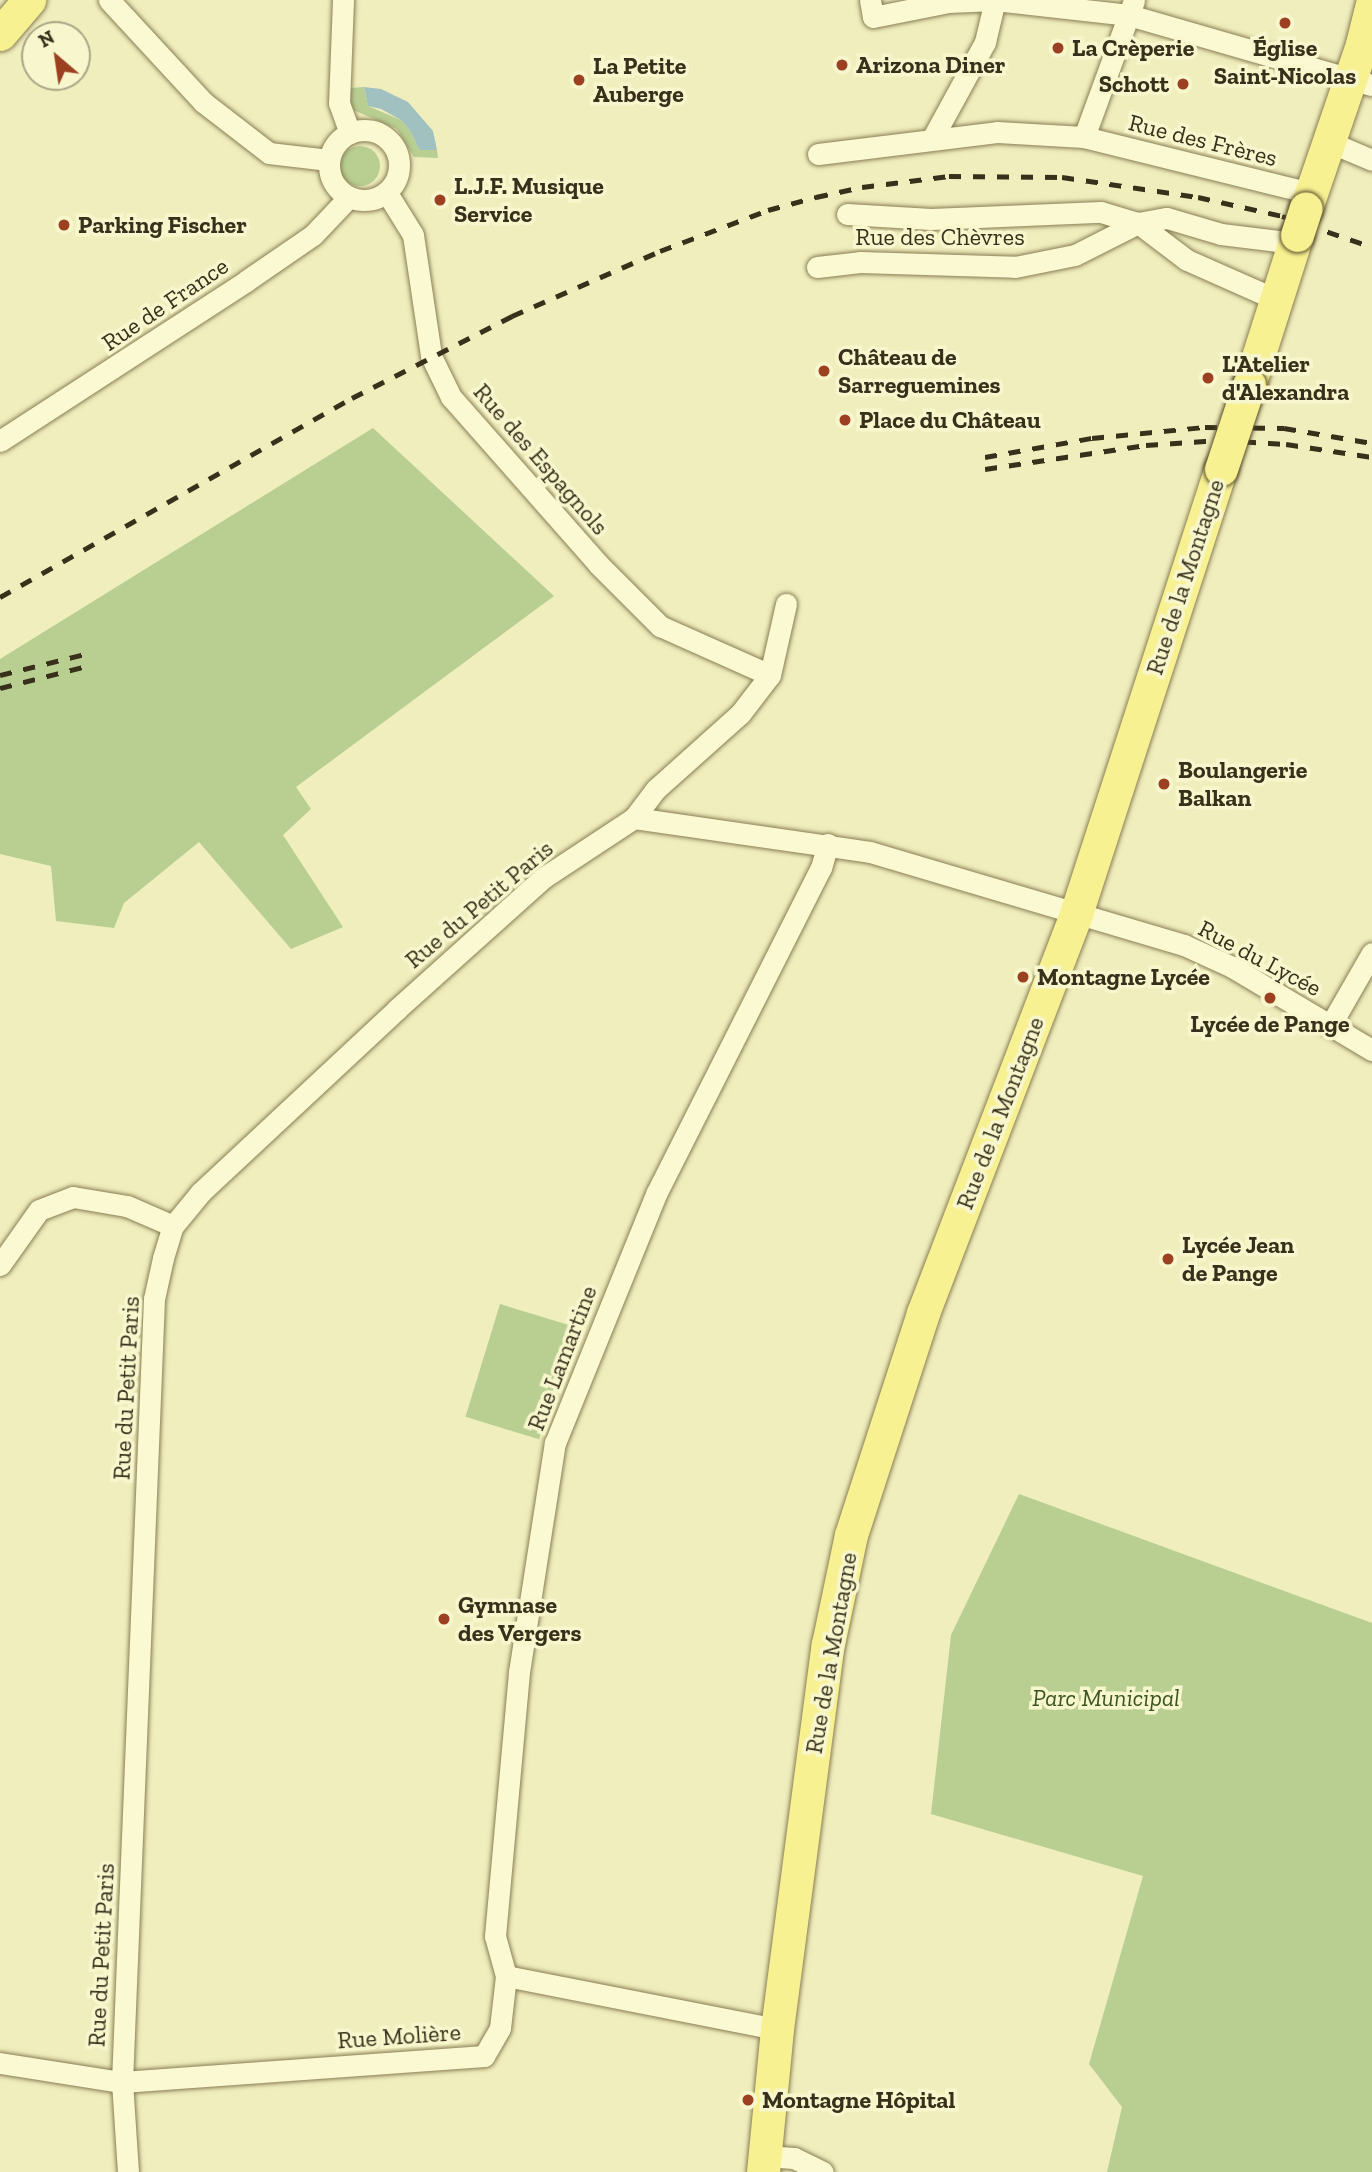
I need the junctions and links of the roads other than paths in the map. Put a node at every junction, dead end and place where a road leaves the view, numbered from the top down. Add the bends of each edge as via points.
1 (29, 0) edge
2 (109, 0) edge
3 (343, 0) edge
4 (995, 0) edge
5 (1372, 4) edge
6 (1131, 7) edge
7 (126, 9) edge
8 (872, 9) edge
9 (0, 34) edge
10 (1360, 82) edge
11 (350, 132) junction
12 (1084, 137) junction
13 (932, 139) junction
14 (1327, 141) junction
15 (818, 155) dead end
16 (329, 160) junction
17 (1372, 160) edge
18 (387, 193) junction
19 (348, 198) junction
20 (847, 214) dead end
21 (1302, 220) junction
22 (1138, 223) junction
23 (817, 267) dead end
24 (1275, 299) junction
25 (0, 441) edge
26 (786, 604) dead end
27 (770, 675) junction
28 (634, 818) junction
29 (828, 844) junction
30 (1076, 914) junction
31 (1372, 953) edge
32 (1330, 1026) junction
33 (1372, 1050) edge
34 (173, 1226) junction
35 (0, 1265) edge
36 (506, 1976) junction
37 (777, 2029) junction
38 (0, 2063) edge
39 (122, 2082) junction
40 (764, 2164) edge
41 (128, 2172) edge
42 (823, 2172) edge

1 - 9 main road
2 - 7 street
3 - 11 street via 339,103
4 - 6 street
4 - 8 street
4 - 13 street via 985,42
5 - 10 main road, Rue de la Montagne
6 - 10 street
6 - 12 street
7 - 16 street via 203,103 269,153
10 - 14 main road, Rue de la Montagne
11 - 16 street via 332,149
11 - 18 street via 375,131 395,146 400,171
12 - 13 street, Rue des Frères via 997,132
12 - 21 street, Rue des Frères
13 - 15 street, Rue des Frères
14 - 17 street
14 - 21 main road, Rue de la Montagne
16 - 19 street via 333,182
18 - 19 street via 361,201
18 - 27 street, Rue des Espagnols via 413,235 431,356 451,397 598,564 660,626
19 - 25 street, Rue de France via 304,241
20 - 22 street, Rue des Chèvres via 931,219 1101,212
21 - 22 street, Rue des Chèvres via 1221,234 1167,218
21 - 24 main road, Rue de la Montagne
22 - 23 street, Rue des Chèvres via 1075,255 1015,267 860,262
22 - 24 street, Rue des Chèvres via 1187,260
24 - 30 main road, Rue de la Montagne, bridge
26 - 27 street, Rue du Petit Paris
27 - 28 street, Rue du Petit Paris via 740,714 656,789
28 - 29 street
28 - 34 street, Rue du Petit Paris via 543,878 201,1192
29 - 30 street via 870,852
29 - 36 street, Rue Lamartine via 821,868 656,1194 555,1443 517,1686 495,1936
30 - 32 street, Rue du Lycée via 1184,945 1232,967
30 - 37 main road, Rue de la Montagne via 923,1313 851,1535 828,1644
31 - 32 street
32 - 33 street, Rue du Lycée
34 - 35 street via 127,1206 73,1197 40,1210
34 - 39 street, Rue du Petit Paris via 154,1299
36 - 37 street
36 - 39 street, Rue Molière via 500,2028 484,2056
37 - 40 main road, Rue de la Montagne
38 - 39 street, Rue Molière
39 - 41 street, Rue du Petit Paris
40 - 42 street via 794,2158

